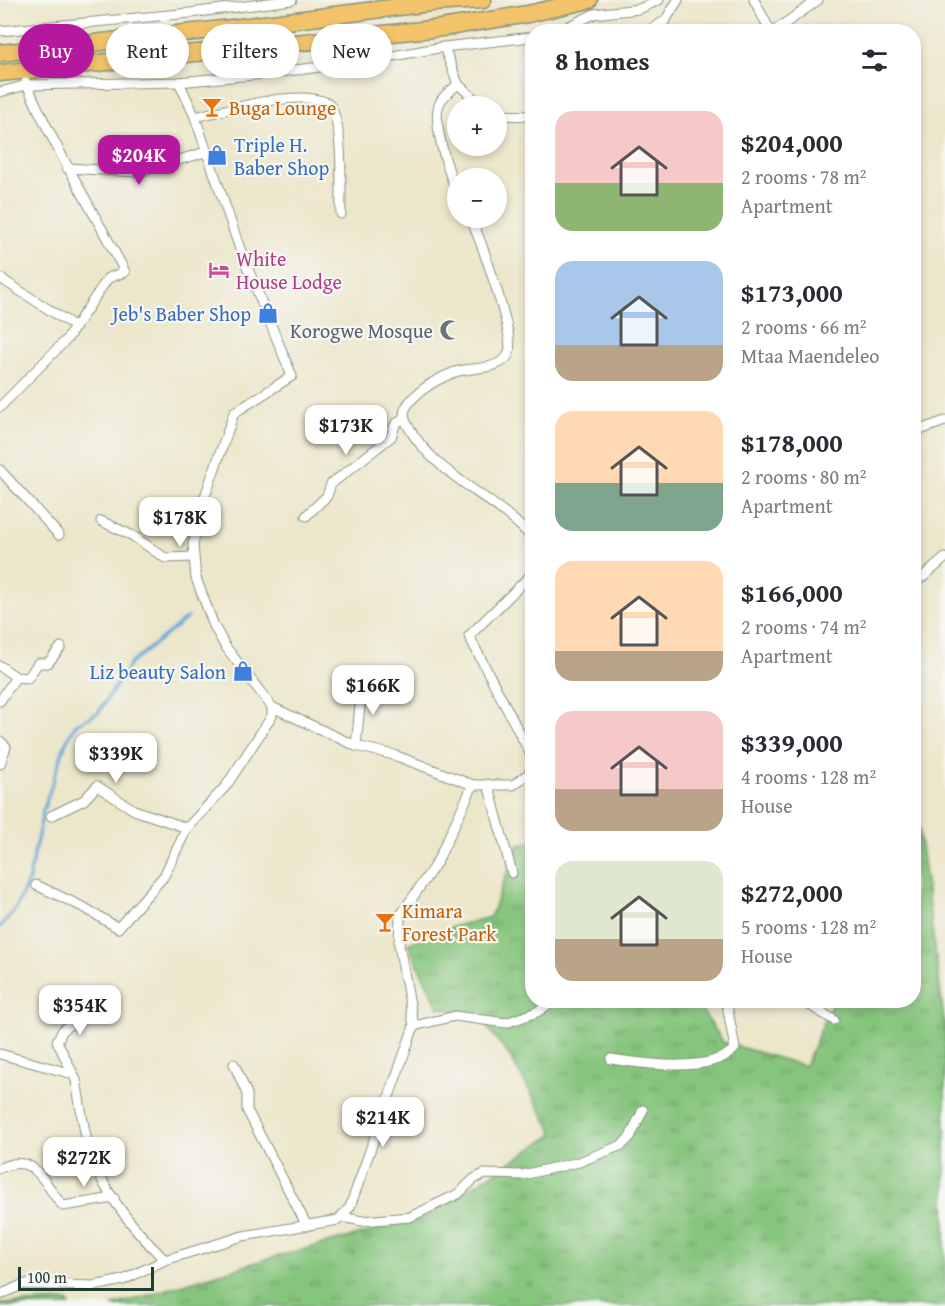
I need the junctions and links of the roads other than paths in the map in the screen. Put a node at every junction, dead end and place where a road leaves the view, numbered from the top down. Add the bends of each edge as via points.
1 (285, 0) edge
2 (292, 0) edge
3 (483, 0) edge
4 (589, 0) edge
5 (659, 0) edge
6 (678, 0) edge
7 (754, 0) edge
8 (818, 0) edge
9 (284, 20) junction
10 (573, 24) edge
11 (660, 24) edge
12 (768, 24) edge
13 (784, 24) edge
14 (0, 31) edge
15 (525, 39) edge
16 (444, 46) junction
17 (0, 53) edge
18 (94, 70) edge
19 (0, 73) edge
20 (18, 76) edge
21 (27, 78) junction
22 (179, 82) junction
23 (458, 84) junction
24 (0, 92) edge
25 (471, 96) edge
26 (507, 115) edge
27 (525, 116) edge
28 (195, 117) junction
29 (206, 152) junction
30 (67, 168) junction
31 (450, 168) edge
32 (341, 214) dead end
33 (475, 228) edge
34 (0, 278) edge
35 (76, 327) junction
36 (0, 407) edge
37 (404, 417) junction
38 (945, 421) edge
39 (921, 430) edge
40 (0, 470) edge
41 (306, 516) dead end
42 (101, 521) dead end
43 (525, 532) edge
44 (59, 535) dead end
45 (193, 557) junction
46 (945, 558) edge
47 (922, 577) dead end
48 (525, 581) edge
49 (61, 647) dead end
50 (0, 666) edge
51 (16, 677) junction
52 (370, 681) dead end
53 (0, 701) edge
54 (272, 707) junction
55 (0, 741) edge
56 (525, 744) edge
57 (356, 746) junction
58 (0, 764) edge
59 (525, 776) edge
60 (488, 784) junction
61 (473, 785) junction
62 (51, 816) dead end
63 (187, 828) junction
64 (512, 873) dead end
65 (36, 885) dead end
66 (91, 998) dead end
67 (543, 1008) edge
68 (728, 1008) edge
69 (814, 1008) edge
70 (834, 1020) dead end
71 (414, 1026) junction
72 (0, 1054) edge
73 (611, 1059) dead end
74 (234, 1064) dead end
75 (73, 1074) junction
76 (643, 1110) dead end
77 (0, 1168) edge
78 (114, 1198) junction
79 (342, 1217) junction
80 (307, 1226) junction
81 (165, 1260) junction
82 (0, 1294) edge

1 - 2 street
1 - 9 street
1 - 14 street
3 - 9 highway
4 - 18 highway via 528,15 441,28
5 - 10 street via 639,9 594,14
6 - 11 street
7 - 12 street
8 - 13 street
9 - 17 highway
15 - 16 street
16 - 22 street via 352,63
16 - 23 street
19 - 20 highway
21 - 22 street
21 - 24 street
21 - 30 street
22 - 28 street
23 - 25 street
23 - 31 street via 439,103 436,117
26 - 27 street
28 - 29 street
28 - 32 street via 275,101 307,98 328,103 335,115 339,142
29 - 30 street via 138,172
29 - 45 street via 241,252 292,376 234,413 198,520
30 - 35 street via 125,272 108,278
33 - 37 street via 496,288 509,352 499,363 458,371 433,382 410,402 403,411
34 - 35 street
35 - 36 street
37 - 41 street via 395,425 391,437 331,484 327,496
37 - 43 street via 416,437 449,473
38 - 39 street
40 - 44 street
42 - 45 street via 134,536 165,558
45 - 54 street via 196,578 214,626
46 - 47 street
48 - 56 street via 469,636
49 - 51 street via 48,663 38,663 28,678
50 - 51 street
51 - 53 street
52 - 57 street via 360,705
54 - 57 street
54 - 63 street via 272,716 250,753
55 - 58 street via 6,747
57 - 61 street via 394,755
59 - 60 street via 513,785
60 - 61 street
60 - 64 street
61 - 71 street via 438,862 400,916 399,945
62 - 63 street via 84,800 97,786 134,810
63 - 65 street via 164,876 118,928
66 - 75 street via 57,1041
67 - 71 street via 506,1023 455,1017
68 - 73 street via 735,1048 722,1059 662,1065
69 - 70 street
71 - 79 street via 350,1207
72 - 75 street
74 - 80 street via 247,1094 247,1110
75 - 78 street via 90,1152
76 - 79 street via 622,1145 579,1162 523,1175 484,1174 458,1194 410,1217 362,1221
77 - 78 street via 17,1163 37,1170 63,1206
78 - 81 street
79 - 80 street
80 - 81 street via 243,1236
81 - 82 street via 106,1284 24,1284

